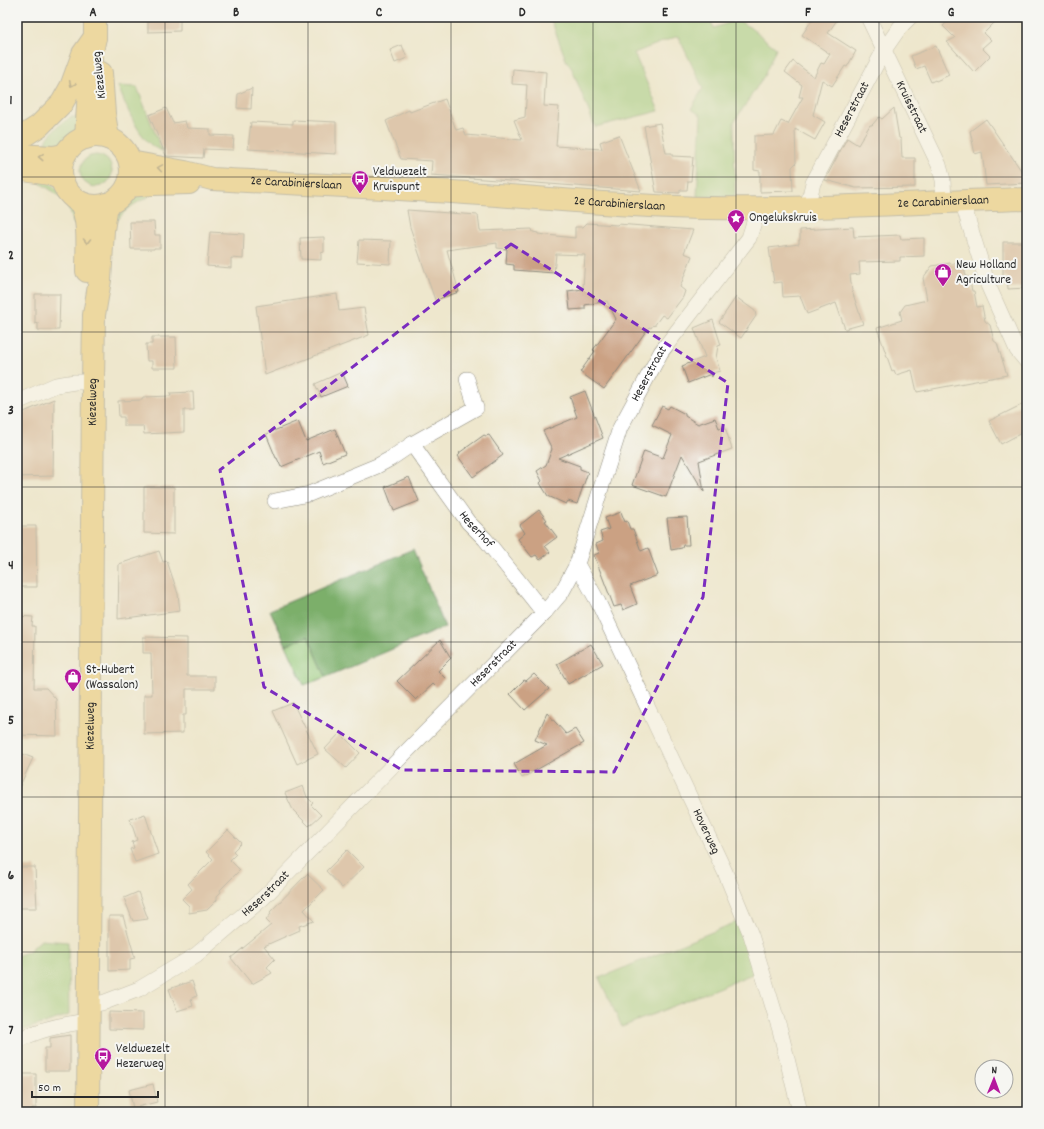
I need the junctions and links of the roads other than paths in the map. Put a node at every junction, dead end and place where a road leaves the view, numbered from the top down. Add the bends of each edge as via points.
1 (868, 17) edge
2 (910, 17) edge
3 (95, 27) edge
4 (884, 50) junction
5 (86, 138) junction
6 (108, 138) junction
7 (17, 140) edge
8 (17, 155) edge
9 (64, 155) junction
10 (130, 162) junction
11 (17, 169) edge
12 (61, 178) junction
13 (212, 179) junction
14 (128, 186) junction
15 (1027, 199) edge
16 (953, 201) junction
17 (81, 203) junction
18 (107, 204) junction
19 (808, 208) junction
20 (758, 209) junction
21 (94, 315) junction
22 (1027, 362) edge
23 (467, 379) dead end
24 (93, 382) junction
25 (17, 402) edge
26 (412, 444) junction
27 (275, 501) dead end
28 (577, 564) junction
29 (544, 613) junction
30 (89, 1013) junction
31 (17, 1041) edge
32 (88, 1112) edge
33 (800, 1112) edge

1 - 4 street, Kruisstraat
2 - 4 street, Heserstraat
3 - 5 main road, Kiezelweg
3 - 6 main road, Kiezelweg
3 -> 7 main road via 62,103 39,126
4 - 16 street, Kruisstraat via 939,165
4 - 19 street, Heserstraat via 813,183
5 - 6 main road
5 - 9 main road via 72,145
6 - 10 main road via 123,148
9 -> 8 main road
9 - 12 main road
13 -> 10 main road, 2e Carabinierslaan
10 - 14 main road
11 - 12 main road
12 - 17 main road via 70,196
13 - 14 main road, 2e Carabinierslaan via 185,184
13 - 20 main road, 2e Carabinierslaan via 482,194 634,206
14 - 18 main road via 119,199
15 - 16 main road, 2e Carabinierslaan
16 - 19 main road, 2e Carabinierslaan
16 - 22 street, Kruisstraat via 1017,350
17 - 18 main road via 95,206
17 -> 21 main road, Kiezelweg via 87,230 87,277
18 - 21 main road, Kiezelweg
19 - 20 main road, 2e Carabinierslaan
20 - 28 street, Heserstraat via 749,238 661,352 620,428
21 - 24 main road, Kiezelweg
23 - 26 street via 476,408
24 - 25 street via 56,385
24 - 30 main road, Kiezelweg
26 - 27 street via 377,466 310,494
26 - 29 street, Heserhof via 468,522 485,539
28 - 29 street, Heserstraat via 562,592
28 - 33 street, Hoverweg via 598,602 718,857 751,935 780,1030
29 - 30 street, Heserstraat via 263,898 196,955 139,989 105,1002
30 - 31 street, Heserstraat
30 - 32 main road, Kiezelweg

